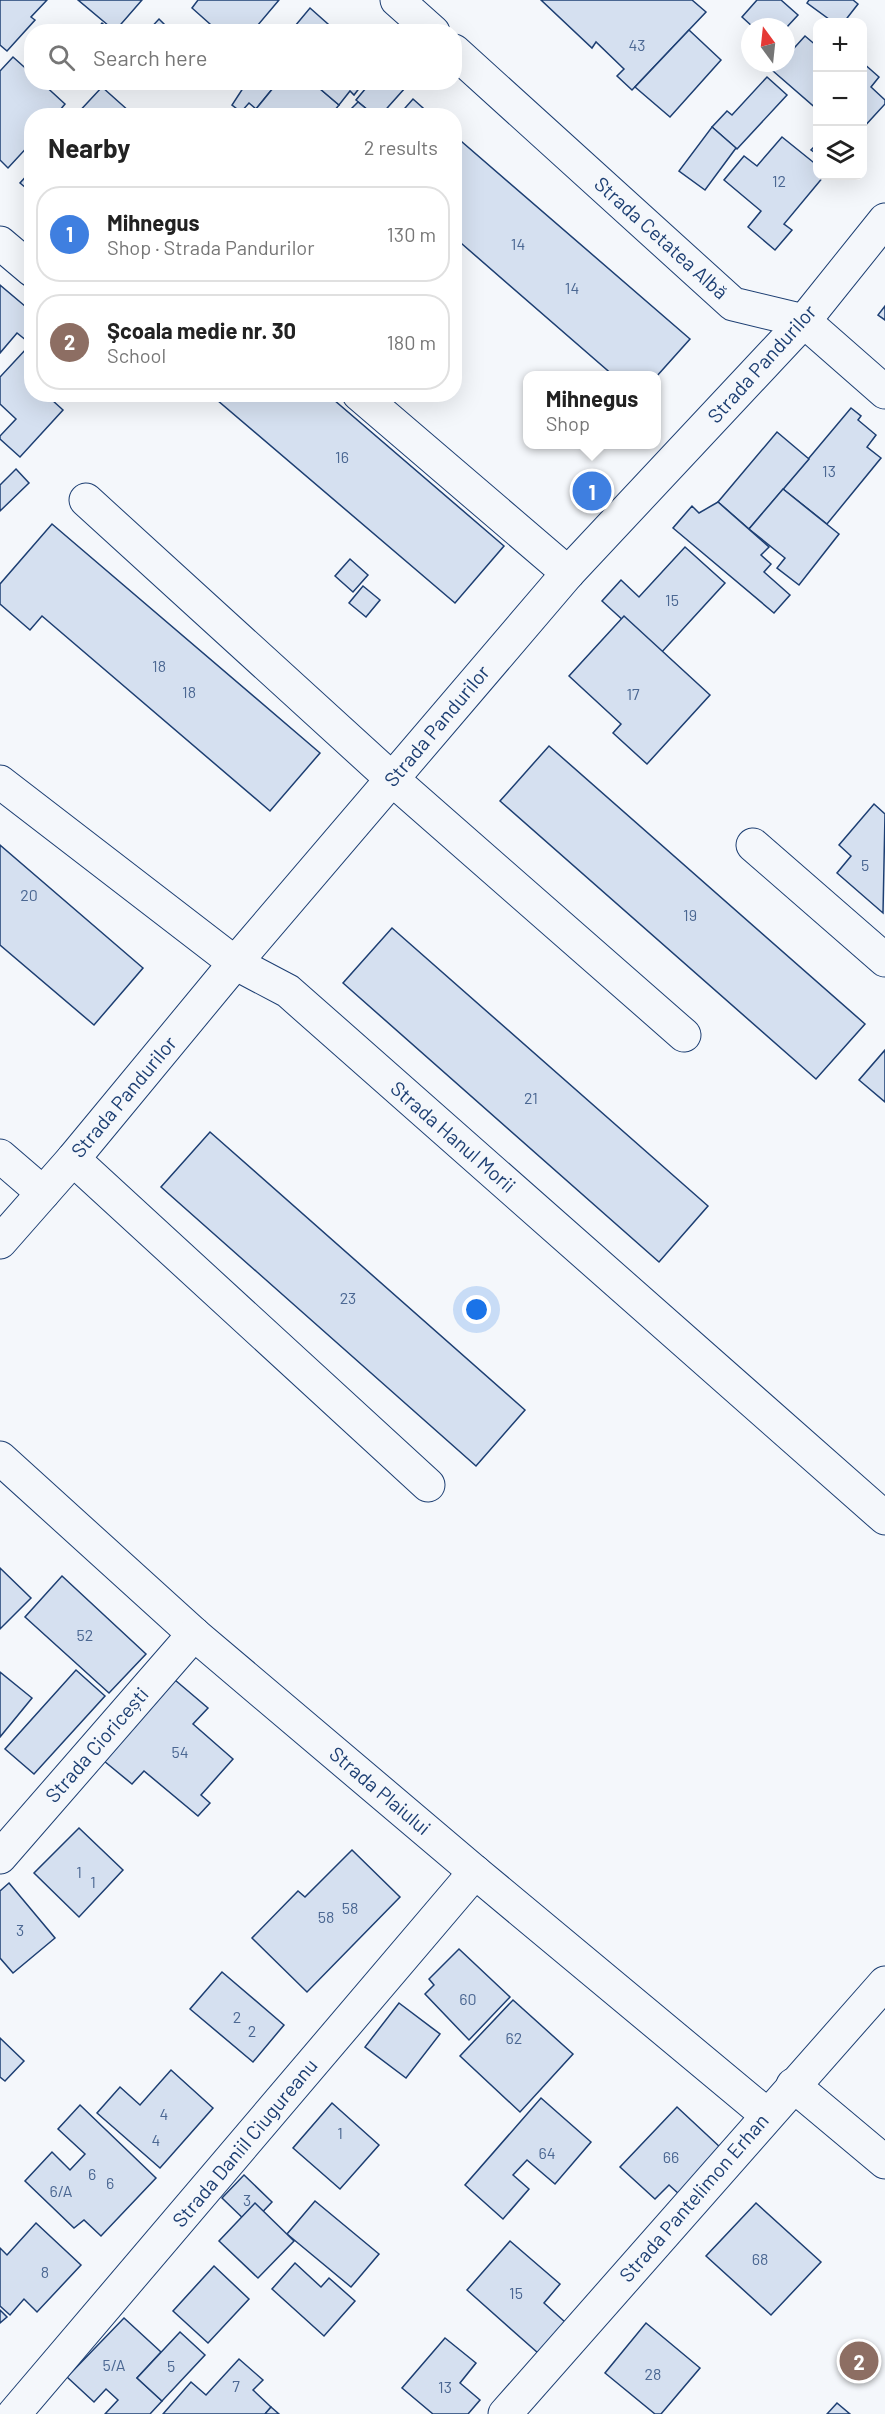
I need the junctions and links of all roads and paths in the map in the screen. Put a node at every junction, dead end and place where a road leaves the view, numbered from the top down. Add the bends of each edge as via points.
1 (397, 0) edge
2 (424, 24) edge
3 (462, 58) edge
4 (885, 220) edge
5 (0, 243) edge
6 (24, 263) edge
7 (804, 321) junction
8 (885, 392) edge
9 (368, 402) edge
10 (86, 500) dead end
11 (568, 573) junction
12 (392, 779) junction
13 (0, 782) edge
14 (753, 844) dead end
15 (885, 960) edge
16 (235, 963) junction
17 (684, 1035) dead end
18 (0, 1156) edge
19 (73, 1159) junction
20 (43, 1193) junction
21 (0, 1242) edge
22 (0, 1458) edge
23 (428, 1485) dead end
24 (885, 1518) edge
25 (194, 1634) junction
26 (0, 1857) edge
27 (475, 1872) junction
28 (885, 1983) edge
29 (793, 2085) junction
30 (767, 2115) junction
31 (885, 2162) edge
32 (28, 2409) edge
33 (505, 2414) edge

1 - 2 street
3 - 7 street, Strada Cetatea Albă via 733,304
4 - 7 street, Strada Pandurilor
5 - 6 street
7 - 8 street, Strada Cetatea Albă
7 - 11 street, Strada Pandurilor
9 - 11 street
10 - 12 street
11 - 12 street, Strada Pandurilor
12 - 16 street, Strada Pandurilor
12 - 17 street
13 - 16 street, Strada Hanul Morii
14 - 15 street
16 - 19 street, Strada Pandurilor
16 - 24 street, Strada Hanul Morii via 288,991
18 - 20 street
19 - 20 street, Strada Pandurilor
19 - 23 street
20 - 21 street, Strada Pandurilor
22 - 25 street, Strada Plaiului
25 - 26 street, Strada Cioricești
25 - 27 street, Strada Plaiului
27 - 30 street, Strada Plaiului
27 - 32 street, Strada Daniil Ciugureanu
28 - 29 street, Strada Pantelimon Erhan
29 - 30 street, Strada Pantelimon Erhan
29 - 31 street
30 - 33 street, Strada Pantelimon Erhan

